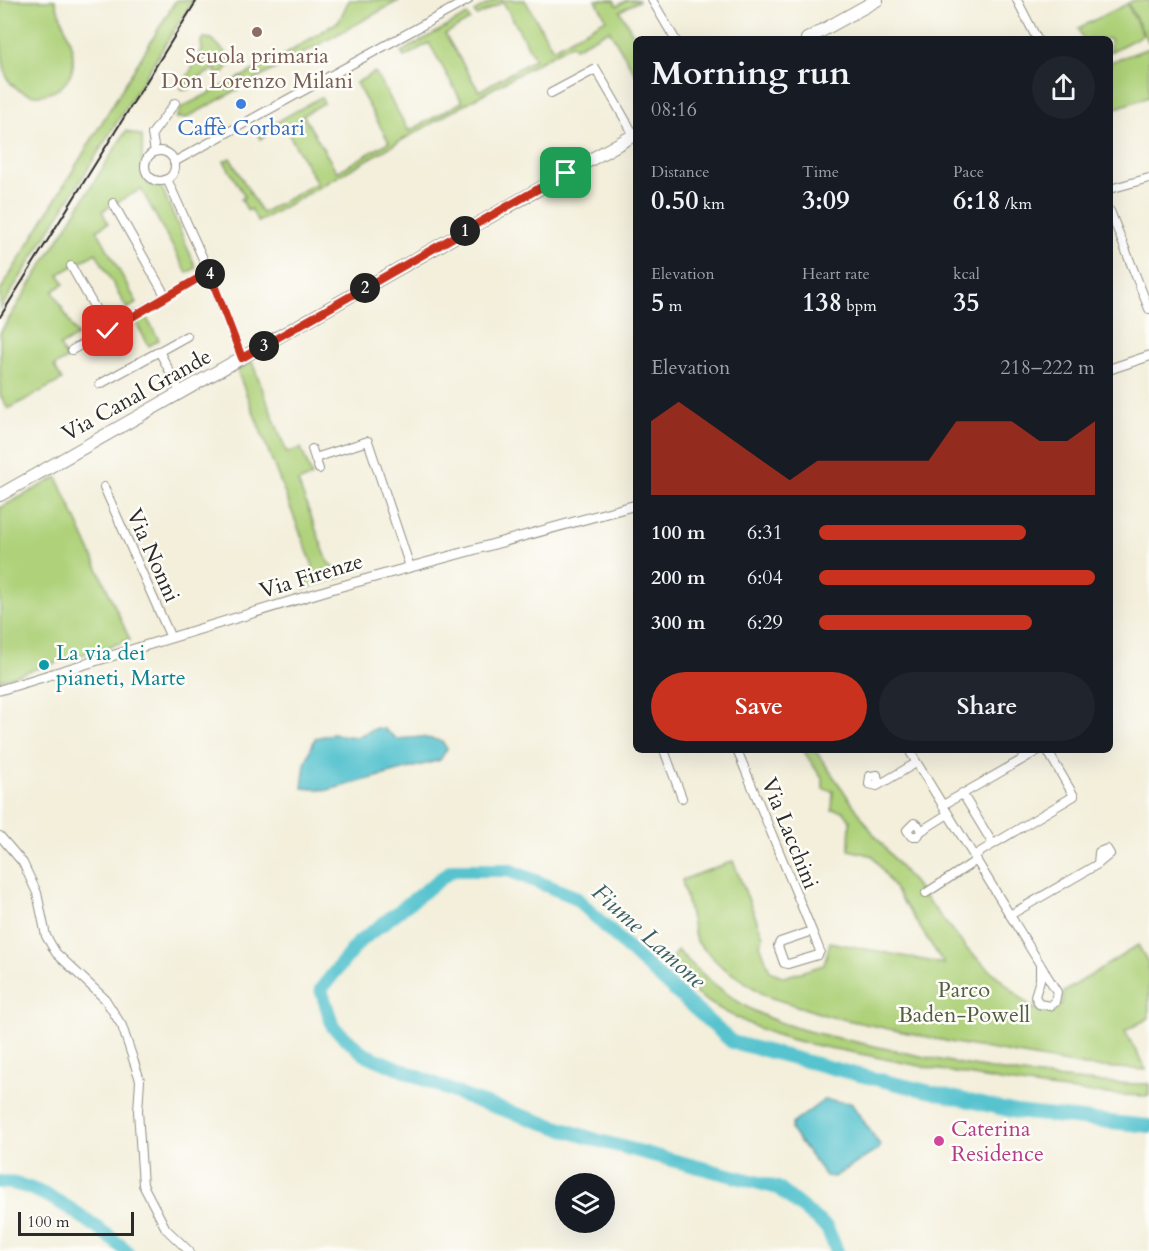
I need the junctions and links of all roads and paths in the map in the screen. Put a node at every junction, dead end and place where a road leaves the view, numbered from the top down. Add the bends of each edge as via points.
1 (468, 0) edge
2 (652, 0) edge
3 (877, 0) edge
4 (1017, 0) edge
5 (673, 36) edge
6 (814, 36) edge
7 (1035, 36) edge
8 (551, 93) dead end
9 (175, 103) dead end
10 (633, 132) edge
11 (633, 136) edge
12 (155, 152) junction
13 (174, 162) junction
14 (1149, 178) edge
15 (167, 179) junction
16 (1113, 188) edge
17 (113, 203) dead end
18 (1113, 219) edge
19 (71, 266) dead end
20 (209, 272) junction
21 (166, 297) junction
22 (1149, 309) edge
23 (108, 331) junction
24 (187, 336) dead end
25 (72, 350) dead end
26 (159, 351) junction
27 (1149, 356) edge
28 (242, 358) junction
29 (1113, 368) edge
30 (100, 384) dead end
31 (181, 393) junction
32 (312, 448) dead end
33 (315, 458) junction
34 (319, 468) dead end
35 (104, 487) dead end
36 (0, 495) edge
37 (633, 506) edge
38 (410, 567) junction
39 (171, 638) junction
40 (0, 690) edge
41 (665, 753) edge
42 (738, 753) edge
43 (911, 753) edge
44 (1034, 753) edge
45 (1049, 753) edge
46 (916, 763) junction
47 (879, 784) dead end
48 (962, 793) junction
49 (682, 798) dead end
50 (943, 805) junction
51 (948, 814) junction
52 (921, 831) dead end
53 (0, 836) edge
54 (993, 844) junction
55 (976, 858) junction
56 (1098, 864) dead end
57 (926, 893) dead end
58 (1010, 915) junction
59 (812, 931) junction
60 (1040, 964) junction
61 (189, 1251) edge

1 - 13 street
2 - 5 street
3 - 6 main road
4 - 7 street
8 - 10 street via 596,69
9 - 12 street via 152,134
11 - 28 main road, Via Canal Grande
12 - 13 street via 169,154
12 - 15 street via 146,162 146,171 154,180
13 - 15 street via 173,174
14 - 16 street
15 - 20 street
17 - 21 street
18 - 22 street
19 - 23 street
20 - 21 street
20 - 28 street
21 - 23 street
23 - 25 street
24 - 26 street
26 - 30 street
26 - 31 street
27 - 29 street
28 - 31 main road, Via Canal Grande
31 - 36 main road, Via Canal Grande
32 - 33 street
33 - 34 street
33 - 38 street via 368,441
35 - 39 street, Via Nonni
37 - 38 street, Via Firenze
38 - 39 street, Via Firenze
39 - 40 street, Via Firenze
41 - 49 street
42 - 59 street, Via Lacchini
43 - 46 street
44 - 48 street
45 - 54 street via 1074,796
46 - 47 street
46 - 50 street
48 - 50 street
48 - 54 street
50 - 51 street
51 - 52 street
51 - 55 street
53 - 61 street via 23,862 37,893 46,936 57,953 105,999 122,1026 140,1080 143,1185 166,1229
54 - 55 street
55 - 57 street
55 - 58 street
56 - 58 street
58 - 60 street
59 - 59 street, Via Lacchini via 818,955 784,963 780,942
60 - 60 street via 1035,996 1043,1006 1050,1006 1058,997

